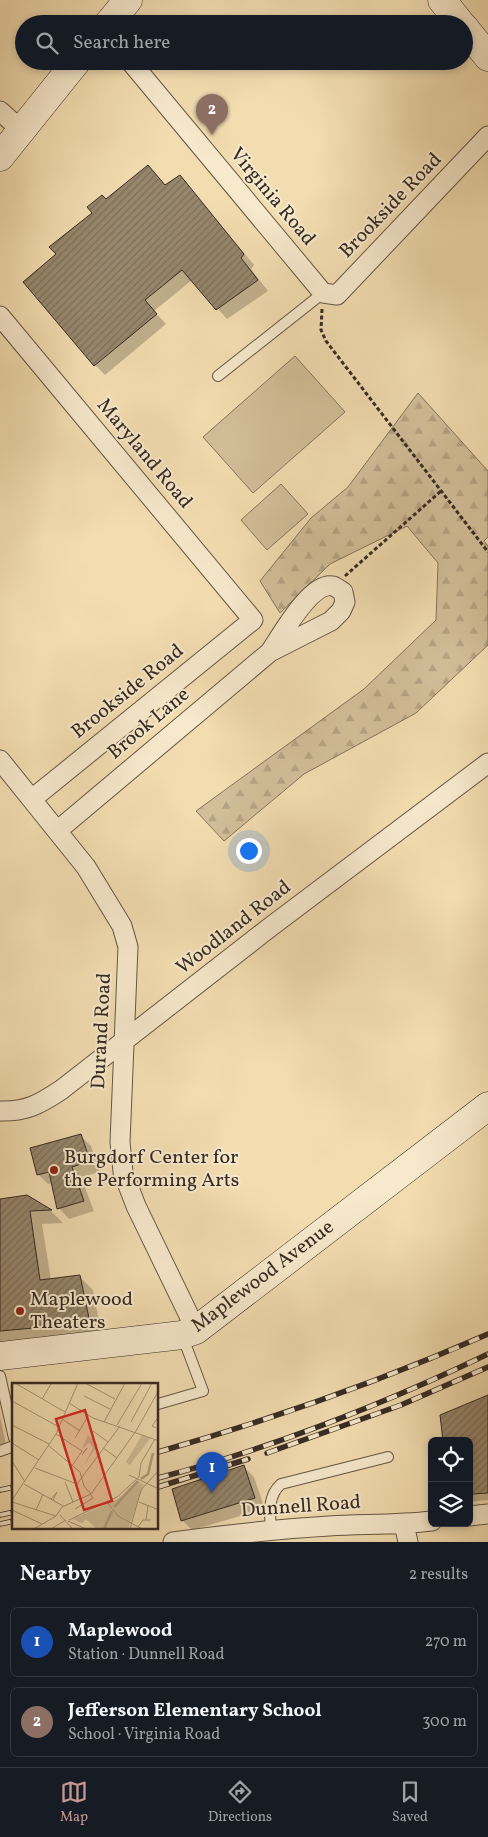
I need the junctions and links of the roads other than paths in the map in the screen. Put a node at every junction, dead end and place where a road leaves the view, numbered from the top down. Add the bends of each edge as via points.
1 (128, 0) edge
2 (442, 0) edge
3 (116, 15) edge
4 (454, 15) edge
5 (473, 38) edge
6 (488, 57) edge
7 (70, 70) edge
8 (138, 70) edge
9 (0, 111) edge
10 (21, 130) junction
11 (488, 136) edge
12 (0, 157) edge
13 (323, 292) junction
14 (0, 316) edge
15 (218, 376) dead end
16 (254, 620) joint
17 (270, 652) junction
18 (0, 760) edge
19 (488, 763) edge
20 (32, 799) junction
21 (57, 831) junction
22 (125, 1041) junction
23 (488, 1106) edge
24 (0, 1111) edge
25 (189, 1332) junction
26 (0, 1356) edge
27 (0, 1376) edge
28 (159, 1404) edge
29 (12, 1429) edge
30 (12, 1447) edge
31 (0, 1451) edge
32 (388, 1457) dead end
33 (488, 1514) edge
34 (473, 1516) edge
35 (428, 1523) edge
36 (271, 1531) junction
37 (406, 1533) edge
38 (173, 1542) edge

1 - 3 street
2 - 4 street
5 - 6 street
7 - 10 street
8 - 13 street, Virginia Road
9 - 10 street
10 - 12 street
11 - 13 street, Brookside Road via 337,295
13 - 15 lane
14 - 16 street, Maryland Road
16 - 20 street, Brookside Road
17 - 17 street, Brook Lane via 331,621 345,602 343,592 334,586 322,587 306,599
17 - 21 street, Brook Lane
18 - 20 street, Durand Road
19 - 22 street, Woodland Road
20 - 21 street, Durand Road
21 - 22 street, Durand Road via 86,866 122,926 128,947
22 - 24 street, Woodland Road via 44,1101 17,1111
22 - 25 street, Durand Road via 120,1142 123,1172
23 - 25 street, Maplewood Avenue
25 - 26 street, Maplewood Avenue
25 - 28 lane via 202,1391
27 - 29 lane
30 - 31 lane
32 - 36 lane via 281,1484 271,1499
33 - 34 street
35 - 37 street, Dunnell Road
36 - 37 street, Dunnell Road via 329,1526
36 - 38 street, Dunnell Road

